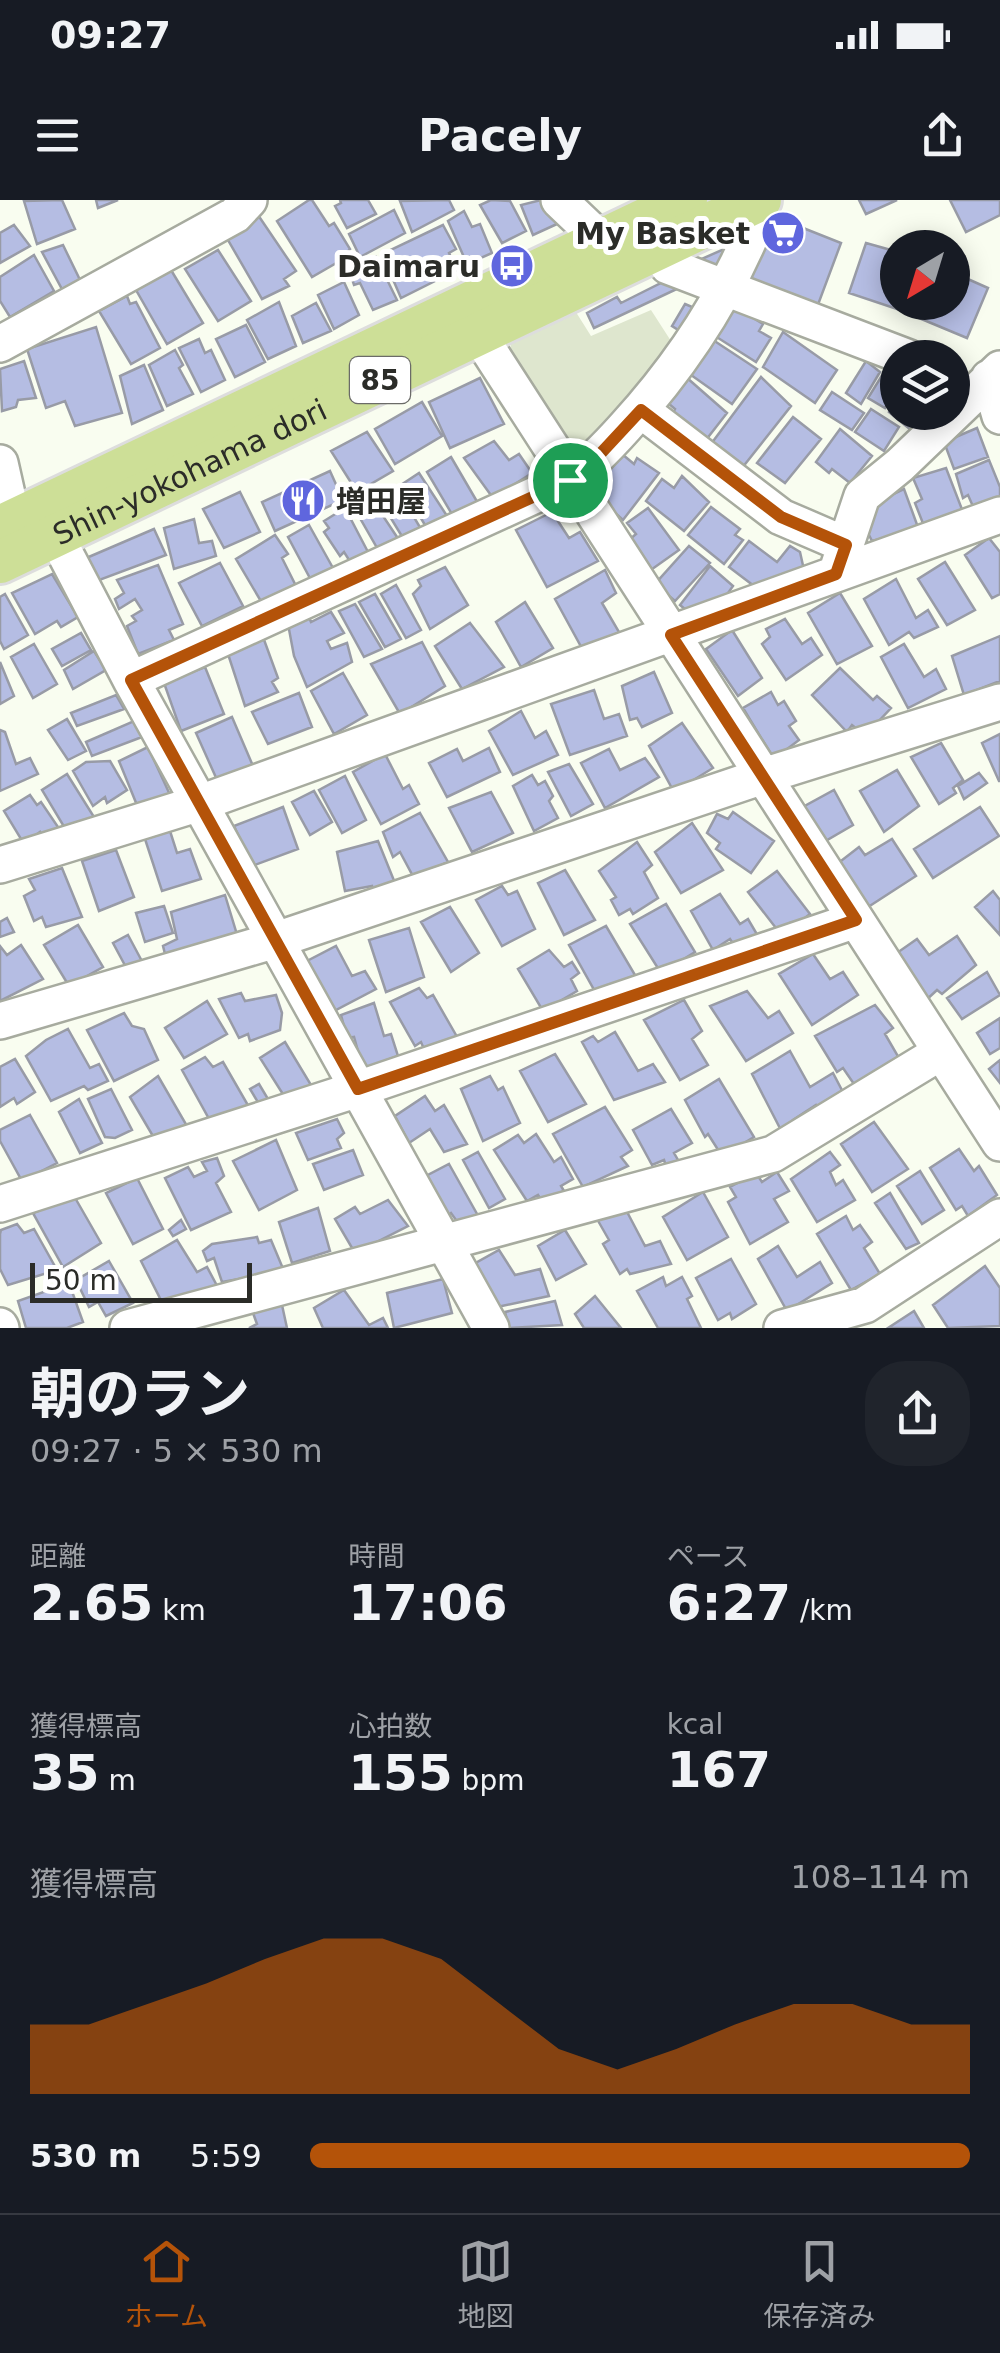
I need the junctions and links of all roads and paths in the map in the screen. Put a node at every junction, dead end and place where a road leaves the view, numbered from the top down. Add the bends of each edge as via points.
1 (248, 200) edge
2 (560, 200) edge
3 (686, 200) edge
4 (748, 203) edge
5 (216, 212) edge
6 (648, 236) junction
7 (601, 240) junction
8 (728, 289) junction
9 (468, 320) junction
10 (0, 344) edge
11 (880, 347) edge
12 (981, 376) edge
13 (641, 410) junction
14 (1000, 416) edge
15 (0, 463) edge
16 (570, 480) junction
17 (1000, 515) edge
18 (6, 524) edge
19 (56, 536) junction
20 (841, 559) junction
21 (0, 562) edge
22 (671, 635) junction
23 (131, 680) junction
24 (1000, 702) edge
25 (763, 776) junction
26 (200, 803) junction
27 (0, 865) edge
28 (856, 920) junction
29 (276, 940) junction
30 (0, 1022) edge
31 (941, 1052) junction
32 (358, 1089) junction
33 (1000, 1143) edge
34 (0, 1204) edge
35 (1000, 1217) edge
36 (443, 1242) junction
37 (128, 1328) edge
38 (491, 1328) edge
39 (782, 1328) edge

1 - 5 street via 235,214
2 - 7 street
3 - 6 main road, Shin-yokohama dori / 85
4 - 6 main road, Shin-yokohama dori / 85
4 - 8 street via 751,235
5 - 10 street
6 - 7 main road, Shin-yokohama dori / 85
6 - 8 street via 668,266
6 - 9 main road, Shin-yokohama dori / 85
7 - 9 main road, Shin-yokohama dori / 85
8 - 11 street
8 - 13 street
9 - 16 street
9 - 18 main road, Shin-yokohama dori / 85
9 - 19 main road, Shin-yokohama dori / 85
12 - 14 street
12 - 20 street via 900,466 862,496
13 - 16 street
13 - 20 street
15 - 18 street
16 - 22 street
16 - 23 street
17 - 20 street
19 - 21 main road, Shin-yokohama dori / 85
19 - 23 street
20 - 22 street
22 - 25 street
22 - 26 street
23 - 26 street
24 - 25 street
25 - 28 street
25 - 29 street
26 - 27 street
26 - 29 street
28 - 31 street
28 - 32 street
29 - 30 street
29 - 32 street
31 - 33 street
31 - 36 street via 773,1154
32 - 34 street
32 - 36 street
35 - 39 street via 865,1305
36 - 37 street
36 - 38 street

